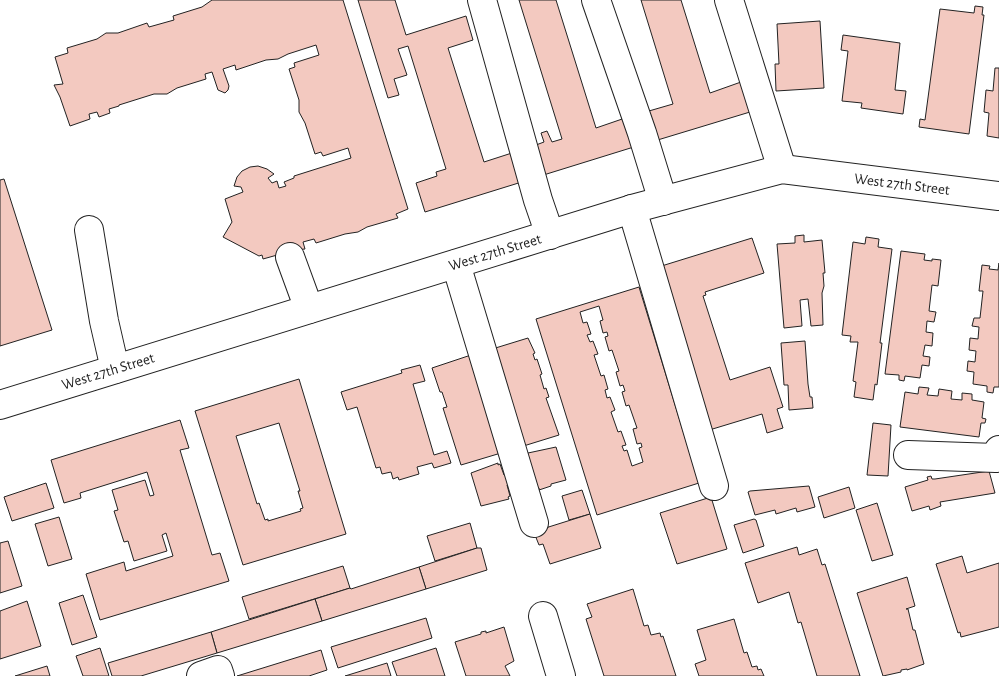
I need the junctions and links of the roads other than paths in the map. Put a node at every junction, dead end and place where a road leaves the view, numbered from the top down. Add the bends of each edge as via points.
1 (482, 0) edge
2 (596, 0) edge
3 (729, 0) edge
4 (782, 169) junction
5 (999, 196) edge
6 (663, 201) junction
7 (632, 209) junction
8 (90, 230) dead end
9 (550, 234) junction
10 (290, 257) dead end
11 (456, 264) junction
12 (309, 309) junction
13 (116, 369) junction
14 (0, 405) edge
15 (999, 450) edge
16 (908, 455) dead end
17 (714, 486) dead end
18 (534, 524) dead end
19 (543, 616) dead end
20 (201, 676) edge
21 (220, 676) edge
22 (561, 676) edge

1 - 9 street
2 - 6 street
3 - 4 street
4 - 5 street, West 27th Street
4 - 6 street, West 27th Street
6 - 7 street, West 27th Street
7 - 9 street, West 27th Street
7 - 17 street
8 - 13 street via 104,321
9 - 11 street, West 27th Street
10 - 12 street
11 - 12 street, West 27th Street
11 - 18 street
12 - 13 street, West 27th Street
13 - 14 street, West 27th Street
15 - 16 street via 996,458
19 - 22 street
20 - 21 street via 218,670

